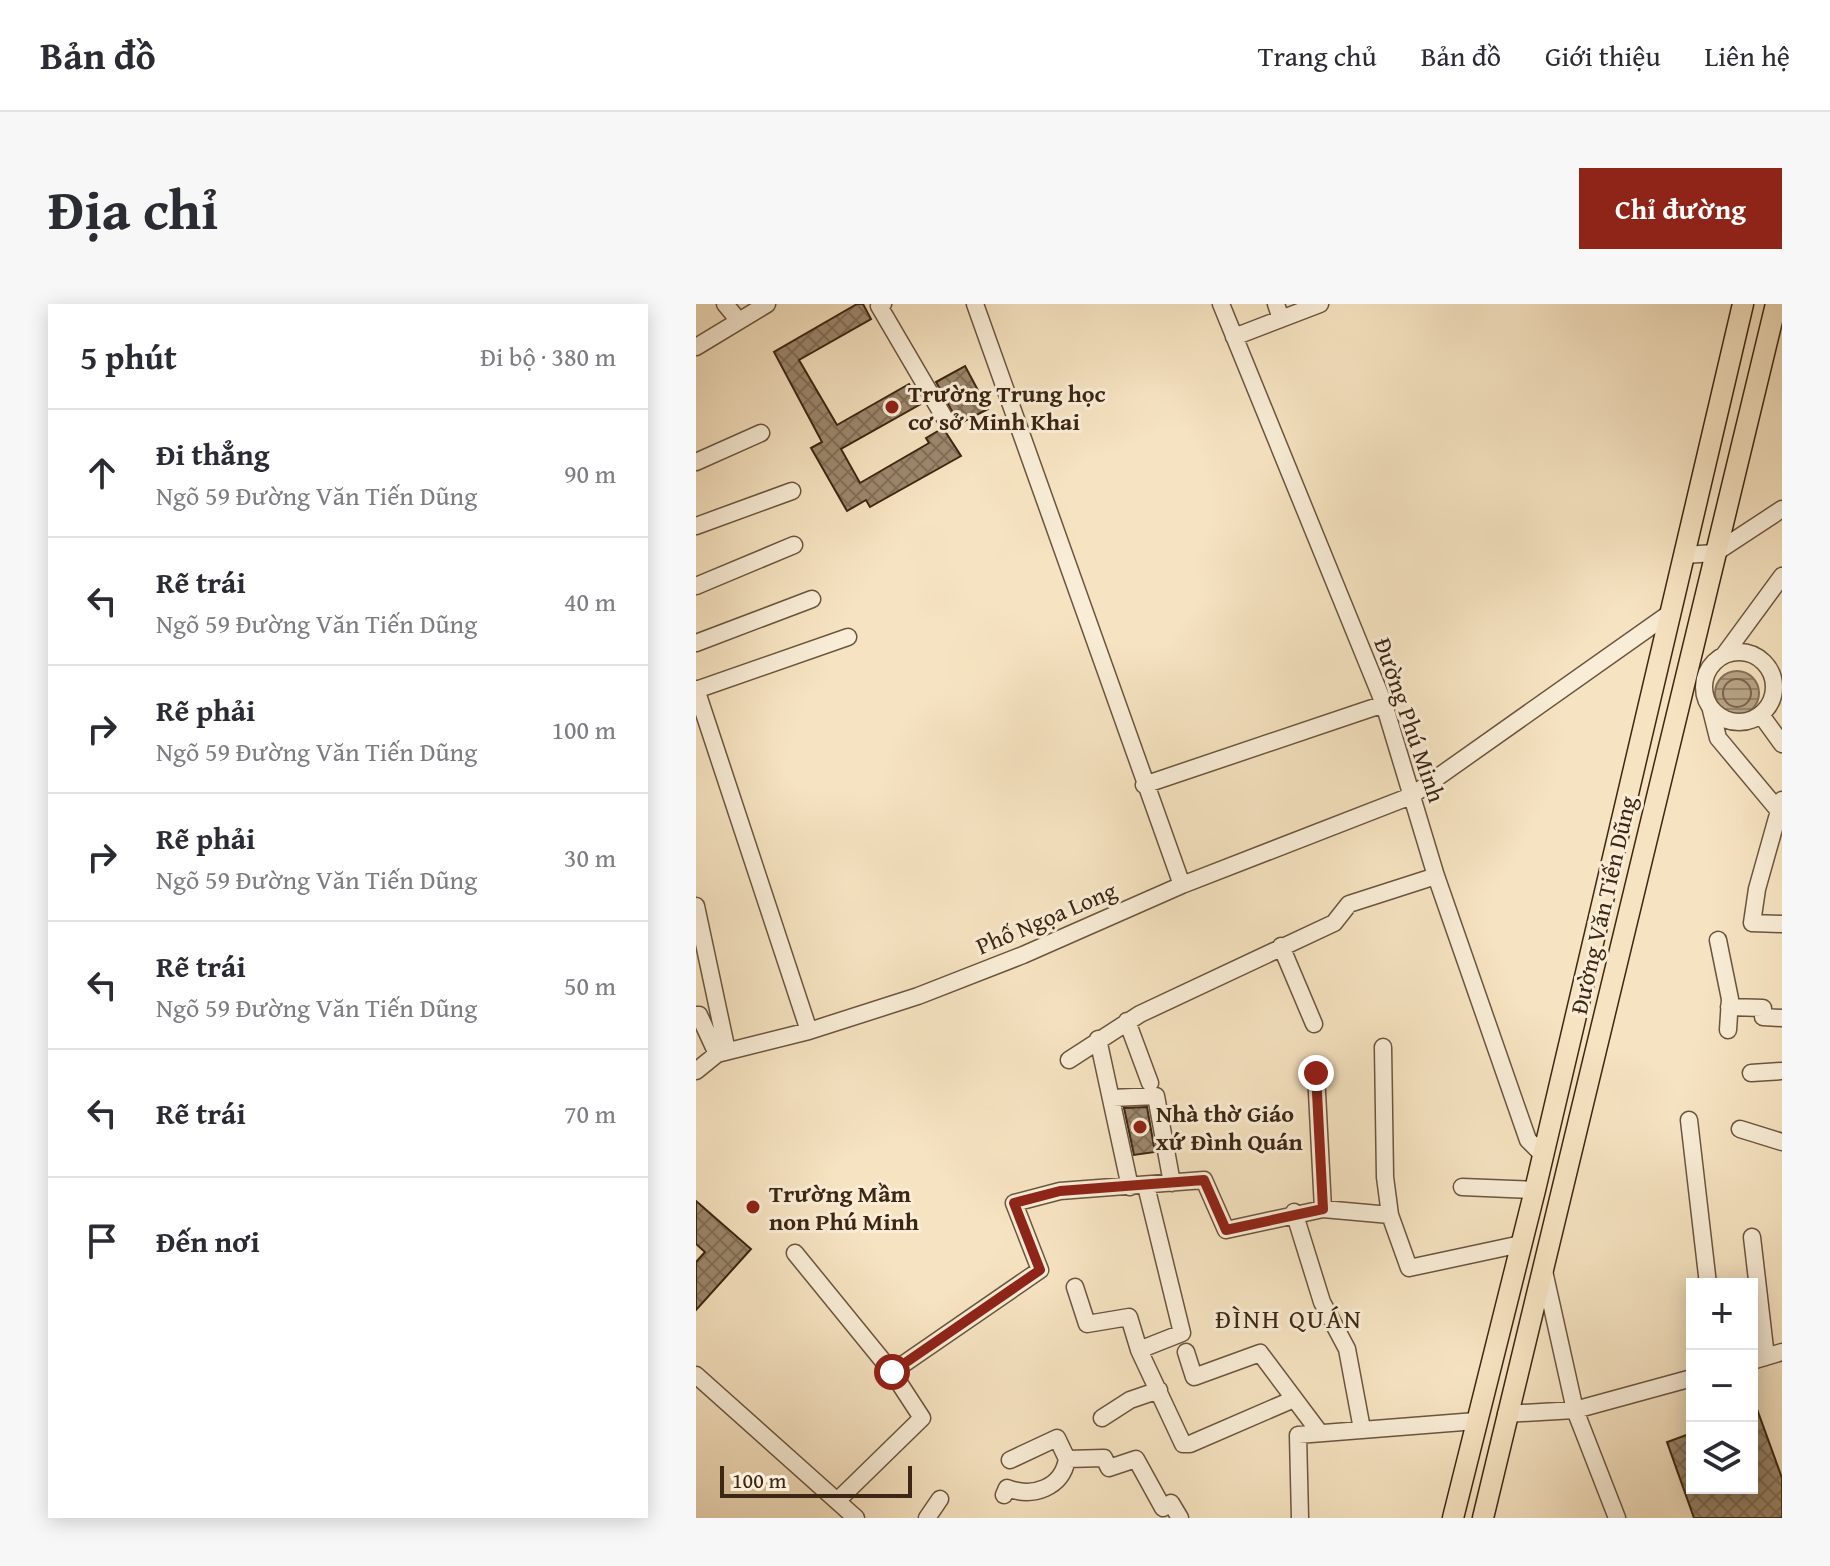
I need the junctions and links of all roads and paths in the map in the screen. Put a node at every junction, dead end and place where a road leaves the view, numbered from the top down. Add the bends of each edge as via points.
1 (725, 304) edge
2 (767, 304) edge
3 (883, 304) edge
4 (975, 304) edge
5 (1221, 304) edge
6 (1320, 304) edge
7 (1743, 304) edge
8 (1776, 304) edge
9 (1278, 312) edge
10 (739, 321) junction
11 (1234, 337) junction
12 (696, 347) edge
13 (944, 417) dead end
14 (761, 433) dead end
15 (696, 462) edge
16 (792, 491) dead end
17 (1782, 509) edge
18 (696, 526) edge
19 (794, 545) dead end
20 (1715, 553) junction
21 (1684, 555) junction
22 (1782, 576) edge
23 (696, 586) edge
24 (812, 599) dead end
25 (1670, 613) junction
26 (848, 637) dead end
27 (696, 643) edge
28 (1690, 652) junction
29 (1724, 655) junction
30 (1706, 672) junction
31 (1778, 684) edge
32 (696, 690) edge
33 (1384, 704) junction
34 (1711, 710) junction
35 (1761, 715) junction
36 (1782, 744) edge
37 (1144, 785) junction
38 (1411, 796) junction
39 (1780, 806) edge
40 (1436, 876) junction
41 (1182, 885) junction
42 (696, 906) edge
43 (1782, 924) edge
44 (1718, 940) dead end
45 (1281, 946) junction
46 (1729, 1007) junction
47 (696, 1015) edge
48 (1782, 1018) edge
49 (1127, 1021) junction
50 (1314, 1024) dead end
51 (1728, 1030) dead end
52 (809, 1031) junction
53 (1098, 1039) junction
54 (1383, 1047) dead end
55 (722, 1053) junction
56 (1069, 1060) dead end
57 (696, 1071) edge
58 (1782, 1071) edge
59 (1316, 1073) dead end
60 (1751, 1073) dead end
61 (1150, 1083) dead end
62 (1112, 1098) junction
63 (1689, 1120) dead end
64 (1740, 1129) dead end
65 (1782, 1142) edge
66 (1543, 1155) junction
67 (1172, 1183) junction
68 (1138, 1186) junction
69 (1462, 1187) dead end
70 (1535, 1190) junction
71 (1323, 1209) junction
72 (1294, 1212) junction
73 (1390, 1215) junction
74 (1752, 1237) dead end
75 (1521, 1244) junction
76 (795, 1253) dead end
77 (1543, 1265) junction
78 (1707, 1278) edge
79 (1075, 1287) dead end
80 (1139, 1350) junction
81 (1186, 1352) dead end
82 (1767, 1357) edge
83 (892, 1372) junction
84 (696, 1375) edge
85 (1686, 1380) edge
86 (1159, 1390) junction
87 (1294, 1399) junction
88 (1575, 1410) junction
89 (1506, 1414) junction
90 (1102, 1418) dead end
91 (1476, 1421) junction
92 (1362, 1429) junction
93 (1320, 1433) junction
94 (1067, 1459) junction
95 (1010, 1460) dead end
96 (1004, 1495) dead end
97 (940, 1499) dead end
98 (837, 1501) junction
99 (856, 1518) edge
100 (927, 1518) edge
101 (1180, 1518) edge
102 (1300, 1518) edge
103 (1453, 1518) edge
104 (1483, 1518) edge
105 (1617, 1518) edge

1 - 10 street
2 - 10 street
3 - 13 street via 879,306
4 - 37 street
5 - 11 street, Đường Phú Minh
6 - 9 street
7 - 21 main road, Đường Văn Tiến Dũng
8 - 20 main road, Đường Văn Tiến Dũng
9 - 11 street
10 - 12 street
11 - 33 street, Đường Phú Minh
14 - 15 street
16 - 18 street
17 - 20 street
19 - 23 street
20 - 21 street
20 - 28 main road, Đường Văn Tiến Dũng
21 - 25 main road, Đường Văn Tiến Dũng
22 - 29 street
24 - 27 street
25 - 38 street, Phố Ngọa Long
25 - 66 main road, Đường Văn Tiến Dũng
26 - 32 street
28 - 30 street
28 - 77 main road, Đường Văn Tiến Dũng
29 - 30 street
29 - 31 street via 1741,651 1757,656
30 - 34 street via 1705,698
31 - 35 street
32 - 52 street
33 - 37 street
33 - 38 street, Đường Phú Minh
34 - 35 street via 1735,722
34 - 39 street via 1718,738
35 - 36 street
37 - 41 street
38 - 40 street, Đường Phú Minh
38 - 41 street, Phố Ngọa Long
39 - 43 street via 1752,923
40 - 45 street via 1349,904 1334,923
40 - 66 street, Đường Phú Minh via 1528,1140
41 - 52 street, Phố Ngọa Long via 944,986
42 - 55 street
44 - 46 street
45 - 49 street
45 - 50 street
46 - 48 street via 1763,1008 1763,1017
46 - 51 street
47 - 55 street
49 - 53 street
49 - 61 street
52 - 55 street, Phố Ngọa Long
53 - 56 street
53 - 62 street
54 - 73 street via 1383,1152
55 - 57 street, Phố Ngọa Long
58 - 60 street
59 - 71 street
62 - 67 street via 1156,1096
62 - 68 street
63 - 78 street
64 - 65 street
66 - 70 main road, Đường Văn Tiến Dũng
67 - 68 street
67 - 72 street via 1207,1182 1226,1230
68 - 80 street via 1182,1333
68 - 83 street via 1060,1191 1014,1203 1040,1270
69 - 70 street
70 - 75 main road, Đường Văn Tiến Dũng
71 - 72 street
71 - 73 street
72 - 92 street via 1322,1302 1347,1349
73 - 75 street via 1409,1268
74 - 82 street
75 - 91 main road, Đường Văn Tiến Dũng
76 - 83 street
77 - 88 street
77 - 89 main road, Đường Văn Tiến Dũng
79 - 80 street via 1087,1324 1129,1317
80 - 86 street
81 - 87 street via 1194,1377 1260,1353
83 - 98 street via 922,1418
84 - 98 street
85 - 88 street
86 - 87 street via 1186,1444
86 - 90 street
87 - 93 street
88 - 89 street
88 - 105 street
89 - 104 main road, Đường Văn Tiến Dũng
91 - 92 street
91 - 103 main road, Đường Văn Tiến Dũng
92 - 93 street
93 - 102 street via 1298,1435
94 - 95 street via 1057,1438
94 - 96 street via 1058,1480 1041,1490 1007,1488
94 - 101 street via 1104,1458 1109,1468 1136,1459 1163,1508 1171,1503
97 - 100 street
98 - 99 street

